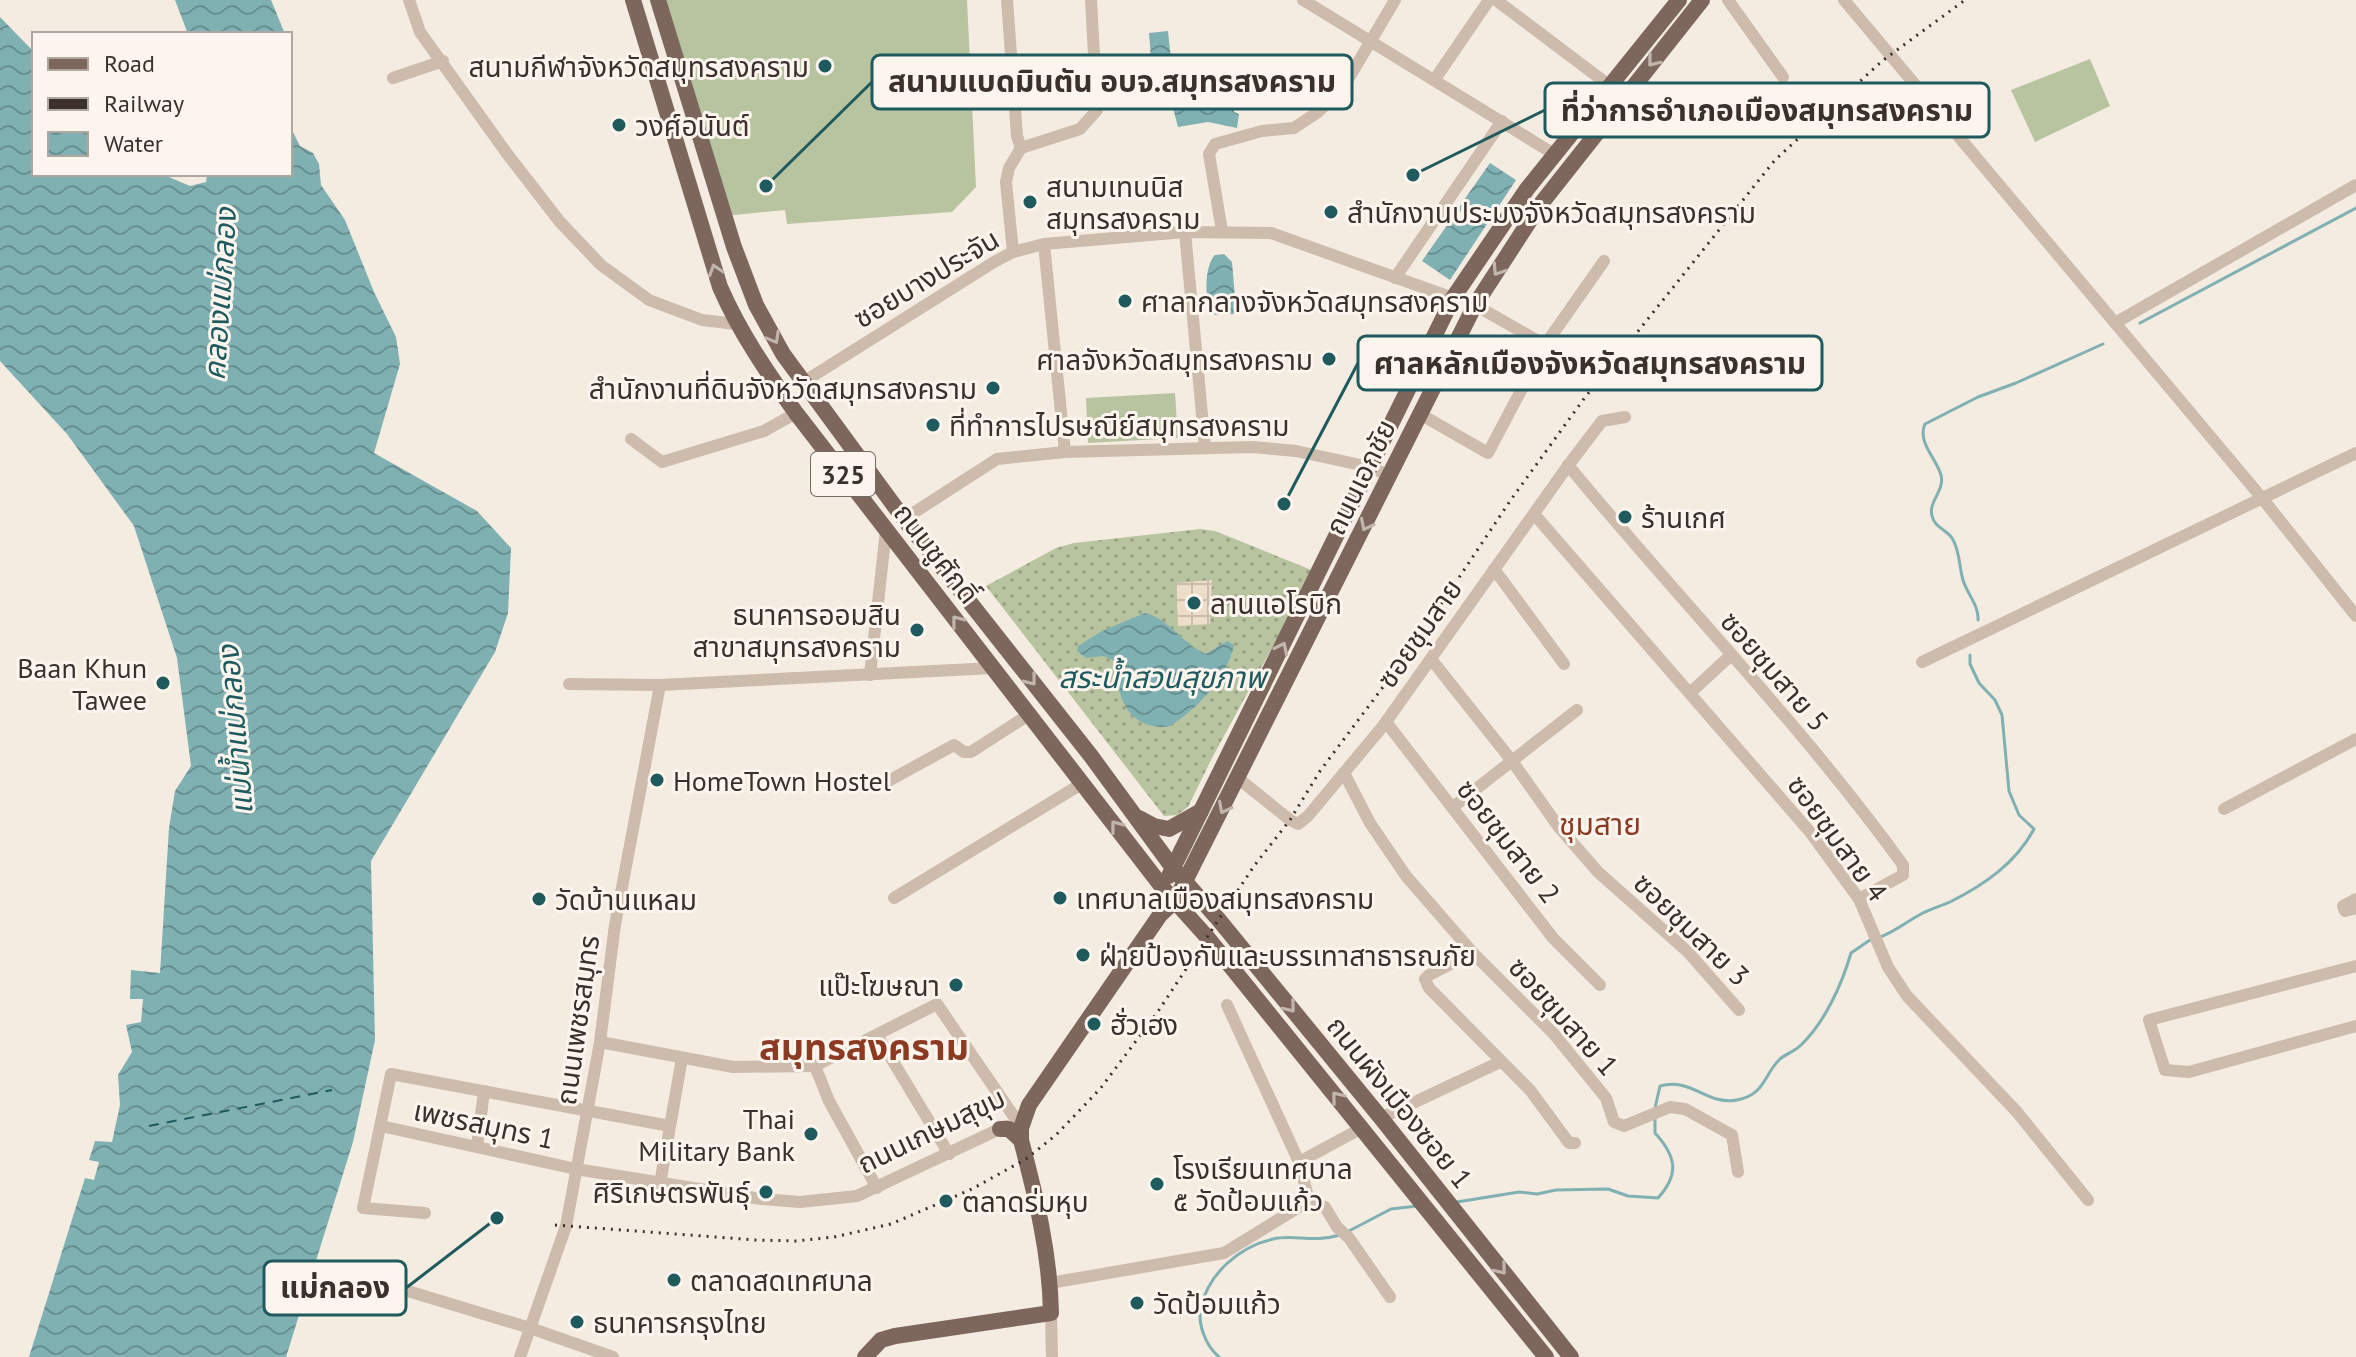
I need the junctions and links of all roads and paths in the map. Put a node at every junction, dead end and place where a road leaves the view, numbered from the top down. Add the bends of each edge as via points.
1 (409, 0) edge
2 (658, 0) edge
3 (1007, 0) edge
4 (1091, 0) edge
5 (1303, 0) edge
6 (1395, 0) edge
7 (1489, 0) edge
8 (1496, 0) edge
9 (1679, 0) edge
10 (1702, 0) edge
11 (1728, 0) edge
12 (1844, 0) edge
13 (633, 1) edge
14 (1370, 40) junction
15 (443, 61) junction
16 (1783, 77) dead end
17 (393, 78) dead end
18 (1435, 79) junction
19 (1610, 86) junction
20 (1502, 121) junction
21 (1021, 148) junction
22 (1554, 154) junction
23 (2356, 185) edge
24 (1222, 231) junction
25 (1185, 232) junction
26 (1044, 244) junction
27 (1013, 252) junction
28 (1604, 261) dead end
29 (1395, 278) junction
30 (1453, 298) junction
31 (1475, 305) junction
32 (2115, 323) junction
33 (736, 324) junction
34 (1545, 345) junction
35 (805, 381) junction
36 (796, 413) junction
37 (1420, 414) junction
38 (1625, 417) dead end
39 (631, 439) dead end
40 (1205, 447) junction
41 (1065, 452) junction
42 (2356, 453) edge
43 (1568, 465) junction
44 (1370, 467) junction
45 (1390, 476) junction
46 (2262, 498) junction
47 (1534, 514) junction
48 (904, 519) junction
49 (886, 530) junction
50 (1494, 569) junction
51 (2356, 616) edge
52 (1730, 656) junction
53 (1431, 659) junction
54 (1922, 662) dead end
55 (1564, 664) dead end
56 (993, 668) junction
57 (870, 675) junction
58 (569, 684) dead end
59 (660, 685) junction
60 (1691, 692) junction
61 (1577, 710) dead end
62 (1030, 714) junction
63 (1386, 722) junction
64 (2356, 739) edge
65 (1091, 756) junction
66 (1512, 761) junction
67 (1344, 773) junction
68 (1078, 776) junction
69 (1239, 779) junction
70 (881, 785) dead end
71 (1453, 807) junction
72 (2224, 809) dead end
73 (1202, 810) junction
74 (1134, 815) junction
75 (1173, 868) junction
76 (1186, 883) junction
77 (1163, 888) junction
78 (894, 898) dead end
79 (1859, 899) junction
80 (2356, 899) edge
81 (1175, 901) junction
82 (2356, 908) edge
83 (1160, 915) junction
84 (1239, 945) junction
85 (1473, 953) junction
86 (1224, 957) junction
87 (2356, 966) edge
88 (1600, 985) dead end
89 (1227, 1005) dead end
90 (1739, 1010) dead end
91 (2356, 1026) edge
92 (877, 1035) junction
93 (600, 1042) junction
94 (682, 1058) junction
95 (1500, 1062) junction
96 (815, 1066) junction
97 (484, 1091) junction
98 (588, 1109) junction
99 (1021, 1118) junction
100 (1381, 1118) junction
101 (381, 1126) junction
102 (670, 1126) junction
103 (1362, 1128) junction
104 (1000, 1129) junction
105 (1021, 1140) junction
106 (1575, 1143) dead end
107 (477, 1147) junction
108 (949, 1154) junction
109 (1299, 1162) junction
110 (576, 1169) junction
111 (1738, 1172) dead end
112 (660, 1184) junction
113 (877, 1188) junction
114 (2088, 1200) dead end
115 (1309, 1201) junction
116 (425, 1213) dead end
117 (365, 1278) dead end
118 (1050, 1283) junction
119 (1390, 1297) dead end
120 (1051, 1313) junction
121 (530, 1328) junction
122 (520, 1357) edge
123 (613, 1357) edge
124 (865, 1357) edge
125 (1052, 1357) edge
126 (1546, 1357) edge
127 (1571, 1357) edge

1 - 15 street via 420,32
2 -> 35 main road, ถนนชูศักดิ์ / 325 via 756,305
3 - 21 street
4 - 21 street via 1097,110 1080,129
5 - 14 street
6 - 14 street
7 - 18 street
8 - 19 street
9 - 19 main road, ถนนเอกชัย
10 -> 31 main road, ถนนเอกชัย via 1540,205
11 - 16 street
12 - 32 street
33 -> 13 main road, ถนนชูศักดิ์ / 325 via 720,287
14 - 18 street
14 - 24 street via 1343,88 1318,112 1294,128 1215,144 1209,154
15 - 17 street
15 - 33 street via 551,211 601,265 649,300 702,320
18 - 20 street
19 - 22 main road, ถนนเอกชัย
20 - 22 street
20 - 29 street
21 - 27 street via 1006,182
22 - 30 main road, ถนนเอกชัย
23 - 32 street
24 - 25 street, ซอยบางประจัน
24 - 29 street, ซอยบางประจัน via 1271,233
25 - 26 street, ซอยบางประจัน
25 - 40 street
26 - 27 street, ซอยบางประจัน
26 - 41 street
27 - 35 street, ซอยบางประจัน
28 - 34 street
29 - 30 street, ซอยบางประจัน
30 - 44 main road, ถนนเอกชัย
31 - 34 street
31 - 37 main road, ถนนเอกชัย
32 - 46 street
33 - 36 main road, ถนนชูศักดิ์ / 325
34 - 37 street via 1488,453
35 - 48 main road, ถนนชูศักดิ์ / 325
36 - 39 street via 764,431 662,462
36 - 49 main road, ถนนชูศักดิ์ / 325
37 - 45 main road, ถนนเอกชัย
38 - 43 street, ซอยชุมสาย via 1602,421
40 - 41 street
40 - 44 street via 1296,451
41 - 48 street via 997,459
42 - 46 street
43 - 47 street, ซอยชุมสาย
43 - 52 street, ซอยชุมสาย 5
44 - 45 street
73 -> 44 main road, ถนนเอกชัย
45 -> 69 main road, ถนนเอกชัย
46 - 51 street
46 - 54 street
47 - 50 street, ซอยชุมสาย
47 - 60 street, ซอยชุมสาย 4
48 -> 65 main road, ถนนชูศักดิ์ / 325
56 -> 49 main road, ถนนชูศักดิ์ / 325
49 - 57 street
50 - 53 street, ซอยชุมสาย
50 - 55 street
52 - 60 street
52 - 79 street, ซอยชุมสาย 5 via 1859,804 1903,865 1903,875
53 - 63 street, ซอยชุมสาย
53 - 66 street, ซอยชุมสาย 3
56 - 57 street
56 - 62 main road, ถนนชูศักดิ์ / 325
57 - 59 street
58 - 59 street
59 - 93 street, ถนนเพชรสมุทร via 615,925
60 - 79 street, ซอยชุมสาย 4 via 1810,832
61 - 66 street
62 - 68 main road, ถนนชูศักดิ์ / 325
62 - 70 street via 971,752 954,745
63 - 67 street, ซอยชุมสาย
63 - 71 street, ซอยชุมสาย 2
64 - 72 street
65 - 68 main road
65 - 74 main road, ถนนชูศักดิ์ / 325
66 - 71 street
66 - 90 street, ซอยชุมสาย 3 via 1598,872 1688,952
67 - 69 street, ซอยชุมสาย via 1298,824
67 - 85 street, ซอยชุมสาย 1 via 1406,876
77 -> 68 main road, ถนนชูศักดิ์ / 325
68 - 78 street
69 -> 76 main road, ถนนเอกชัย
71 - 88 street, ซอยชุมสาย 2 via 1553,938
73 - 74 main road via 1169,829
73 - 75 main road, ถนนเอกชัย
74 - 75 main road, ถนนชูศักดิ์ / 325
75 - 76 main road, ถนนชูศักดิ์
75 - 77 main road, ถนนเอกชัย
76 - 81 main road, ถนนเอกชัย
76 - 84 main road, ถนนผังเมืองซอย 1
77 - 81 main road, ถนนชูศักดิ์
77 - 83 main road, ถนนเกษมสุขุม
79 - 114 street, ซอยชุมสาย 4 via 1907,996 2017,1112
80 - 82 street via 2343,906 2345,911
81 - 83 main road, ถนนเกษมสุขุม
81 - 86 main road, ถนนผังเมืองซอย 1
83 - 99 main road, ถนนเกษมสุขุม
84 - 86 main road
84 -> 100 main road, ถนนผังเมืองซอย 1
85 - 95 street via 1425,979
85 - 111 street, ซอยชุมสาย 1 via 1553,1033 1606,1098 1614,1122 1624,1126 1670,1107 1685,1109 1732,1135
103 -> 86 main road, ถนนผังเมืองซอย 1
87 - 91 street via 2149,1020 2165,1070 2189,1072
89 - 109 street
92 - 96 street
92 - 99 street via 937,1004
92 - 108 street
93 - 94 street
93 - 98 street, ถนนเพชรสมุทร
94 - 96 street via 733,1067
94 - 102 street
95 - 100 street
95 - 106 street via 1530,1090 1563,1137
96 - 113 street
97 - 98 street
97 - 101 street via 391,1074
97 - 107 street
98 - 102 street
98 - 110 street, ถนนเพชรสมุทร
99 - 104 street, ถนนเกษมสุขุม
99 - 105 main road
100 -> 127 main road, ถนนผังเมืองซอย 1
101 - 107 street, เพชรสมุทร 1
101 - 116 street via 363,1208
102 - 112 street
103 - 109 street
103 - 126 main road, ถนนผังเมืองซอย 1
104 - 105 main road via 1009,1129
104 - 108 street, ถนนเกษมสุขุม
105 - 118 main road
107 - 110 street, เพชรสมุทร 1
108 - 113 street, ถนนเกษมสุขุม
109 - 115 street
110 - 112 street, ถนนเกษมสุขุม
110 - 121 street, ถนนเพชรสมุทร via 566,1226
112 - 113 street, ถนนเกษมสุขุม via 800,1202 857,1196
115 - 118 street via 1224,1253
115 - 119 street via 1325,1207
117 - 121 street
118 - 120 main road
120 - 124 main road via 895,1336 881,1340
120 - 125 street
121 - 122 street, ถนนเพชรสมุทร
121 - 123 street

